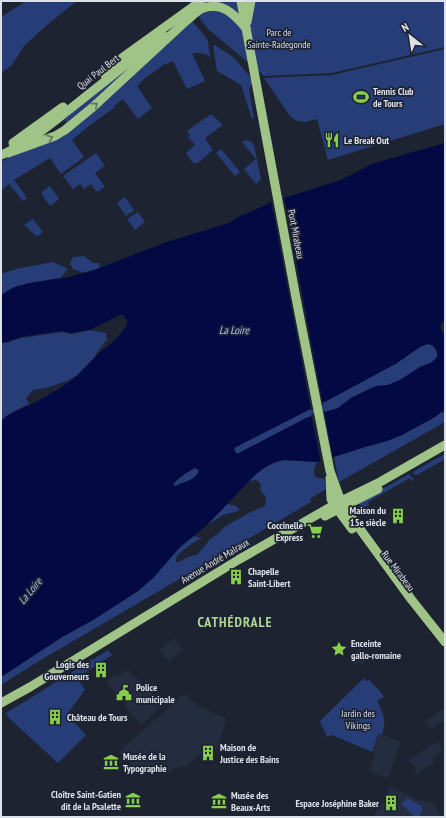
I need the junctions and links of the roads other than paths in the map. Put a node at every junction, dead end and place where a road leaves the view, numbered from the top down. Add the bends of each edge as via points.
1 (201, 1) edge
2 (205, 1) edge
3 (241, 1) edge
4 (251, 1) edge
5 (246, 29) junction
6 (63, 107) junction
7 (55, 120) junction
8 (65, 130) junction
9 (3, 153) edge
10 (445, 445) edge
11 (445, 451) edge
12 (338, 503) junction
13 (445, 642) edge
14 (445, 650) edge
15 (1, 703) edge
16 (1, 709) edge

1 - 6 main road, Quai Paul Bert via 122,58
2 - 7 main road, Quai Paul Bert
3 - 5 main road, Pont Mirabeau
4 - 5 main road
8 -> 5 main road via 186,21 205,7 214,5 230,10
5 - 12 main road, Pont Mirabeau via 330,471 330,492
6 - 7 main road
6 - 9 main road, Quai Paul Bert
7 - 8 main road via 58,126
7 - 9 main road, Quai Paul Bert via 28,140
9 -> 8 main road via 48,139
10 - 12 main road, Avenue André Malraux
11 - 12 main road, Avenue André Malraux via 383,486
12 - 13 main road, Rue Mirabeau
12 - 14 main road, Rue Mirabeau
12 - 15 main road, Avenue André Malraux via 238,560
12 - 16 main road, Avenue André Malraux

